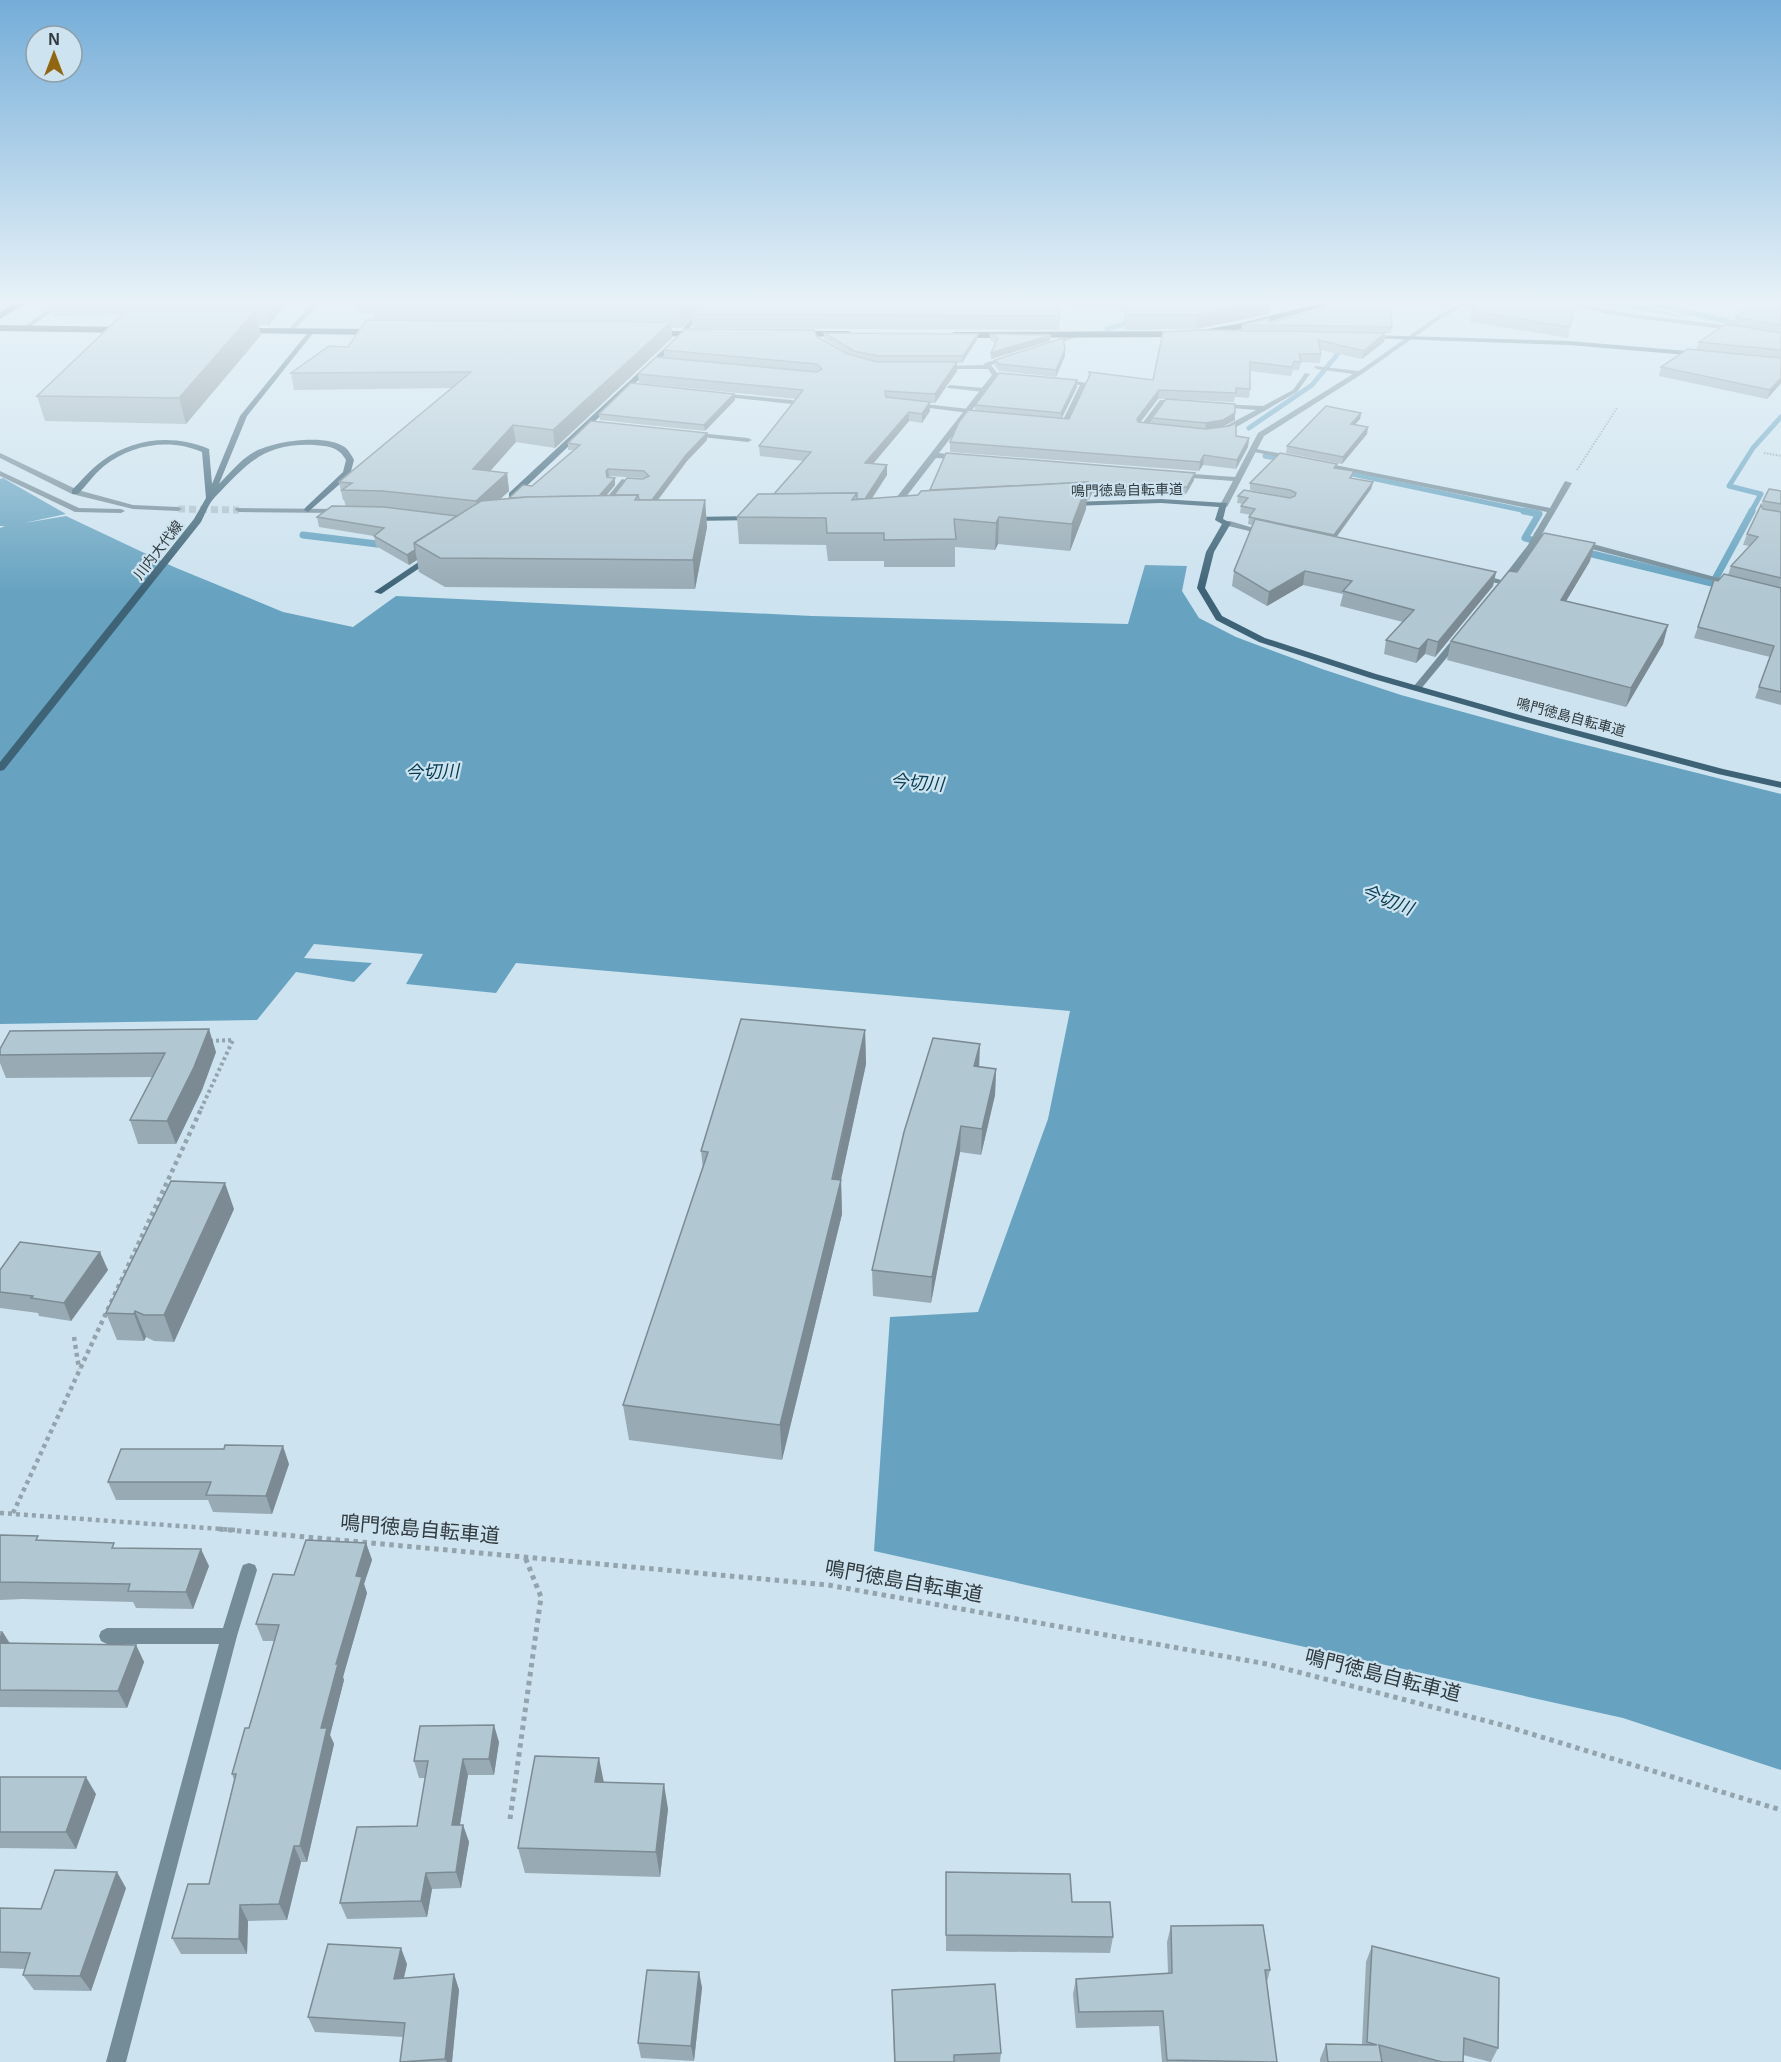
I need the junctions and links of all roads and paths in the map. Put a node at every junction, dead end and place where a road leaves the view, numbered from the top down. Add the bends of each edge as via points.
1 (257, 399) edge
2 (614, 399) edge
3 (764, 399) edge
4 (978, 399) edge
5 (1076, 399) edge
6 (1280, 399) edge
7 (1316, 399) edge
8 (792, 402) edge
9 (1185, 403) edge
10 (1208, 404) edge
11 (911, 405) edge
12 (1264, 408) junction
13 (1617, 408) dead end
14 (968, 413) junction
15 (977, 416) edge
16 (1042, 422) edge
17 (589, 423) junction
18 (601, 424) edge
19 (1163, 431) edge
20 (680, 433) edge
21 (1215, 433) edge
22 (748, 440) dead end
23 (1254, 450) junction
24 (1764, 453) dead end
25 (0, 455) edge
26 (933, 455) junction
27 (1781, 456) edge
28 (968, 458) edge
29 (1300, 459) edge
30 (1311, 461) edge
31 (0, 473) edge
32 (1168, 474) edge
33 (1238, 479) junction
34 (612, 480) edge
35 (625, 481) junction
36 (634, 481) edge
37 (1568, 483) joint
38 (1232, 491) junction
39 (75, 492) junction
40 (1243, 493) edge
41 (209, 500) junction
42 (507, 501) edge
43 (1063, 504) edge
44 (1224, 505) junction
45 (178, 509) tunnel mouth
46 (239, 510) tunnel mouth
47 (308, 510) junction
48 (121, 511) dead end
49 (1552, 511) junction
50 (352, 512) edge
51 (600, 512) edge
52 (898, 514) edge
53 (888, 515) joint
54 (761, 517) edge
55 (677, 519) edge
56 (1227, 523) junction
57 (1538, 534) junction
58 (1276, 535) edge
59 (444, 549) edge
60 (1471, 575) edge
61 (1503, 583) junction
62 (1742, 585) edge
63 (1496, 591) edge
64 (378, 592) dead end
65 (1467, 627) edge
66 (1417, 688) junction
67 (0, 768) edge
68 (1781, 785) edge
69 (198, 1041) edge
70 (74, 1337) dead end
71 (79, 1370) junction
72 (0, 1513) edge
73 (13, 1513) junction
74 (525, 1557) junction
75 (249, 1570) dead end
76 (107, 1636) dead end
77 (229, 1636) junction
78 (1781, 1810) edge
79 (510, 1819) dead end
80 (116, 2062) edge

1 - 41 main road, 川内大代線 via 244,416
2 - 17 main road
3 - 8 street
4 - 14 street
5 - 16 street via 1064,424
6 - 12 street
7 - 23 street via 1261,435
9 - 19 street via 1162,401 1142,429
10 - 12 street
11 - 14 street
12 - 21 street
13 - 37 path
14 - 15 street
14 - 26 street
17 - 18 street
17 - 42 main road
20 - 22 street
23 - 29 street
23 - 33 street
24 - 27 path
25 - 39 street
26 - 28 street
26 - 53 street
30 - 49 street
31 - 48 street via 78,510
32 - 33 street
33 - 38 street
34 - 35 street
35 - 36 street
35 - 51 street
37 - 49 street
38 - 40 street
38 - 44 street
39 - 41 main road via 104,463 125,451 141,444 179,441 206,451
39 - 45 street via 133,507
41 - 47 main road via 259,452 303,443 325,443 343,449 350,460 347,473
41 - 67 main road, 川内大代線 via 173,554
43 - 44 main road, 鳴門徳島自転車道 via 1161,501
44 - 56 main road via 1219,520
46 - 47 street
47 - 50 street
49 - 57 street
52 - 53 main road
54 - 55 main road
56 - 58 street
56 - 66 main road, 鳴門徳島自転車道 via 1210,552 1201,588 1219,618 1262,640
57 - 61 street
57 - 62 street via 1720,583
59 - 64 main road
60 - 61 street
61 - 63 street
65 - 66 street
66 - 68 main road, 鳴門徳島自転車道
69 - 71 path via 233,1040
70 - 71 path
71 - 73 path
72 - 73 path, 鳴門徳島自転車道
73 - 74 path, 鳴門徳島自転車道
74 - 78 path, 鳴門徳島自転車道 via 828,1585 1267,1664 1502,1725
74 - 79 path via 542,1597
75 - 77 street
76 - 77 street
77 - 80 street

